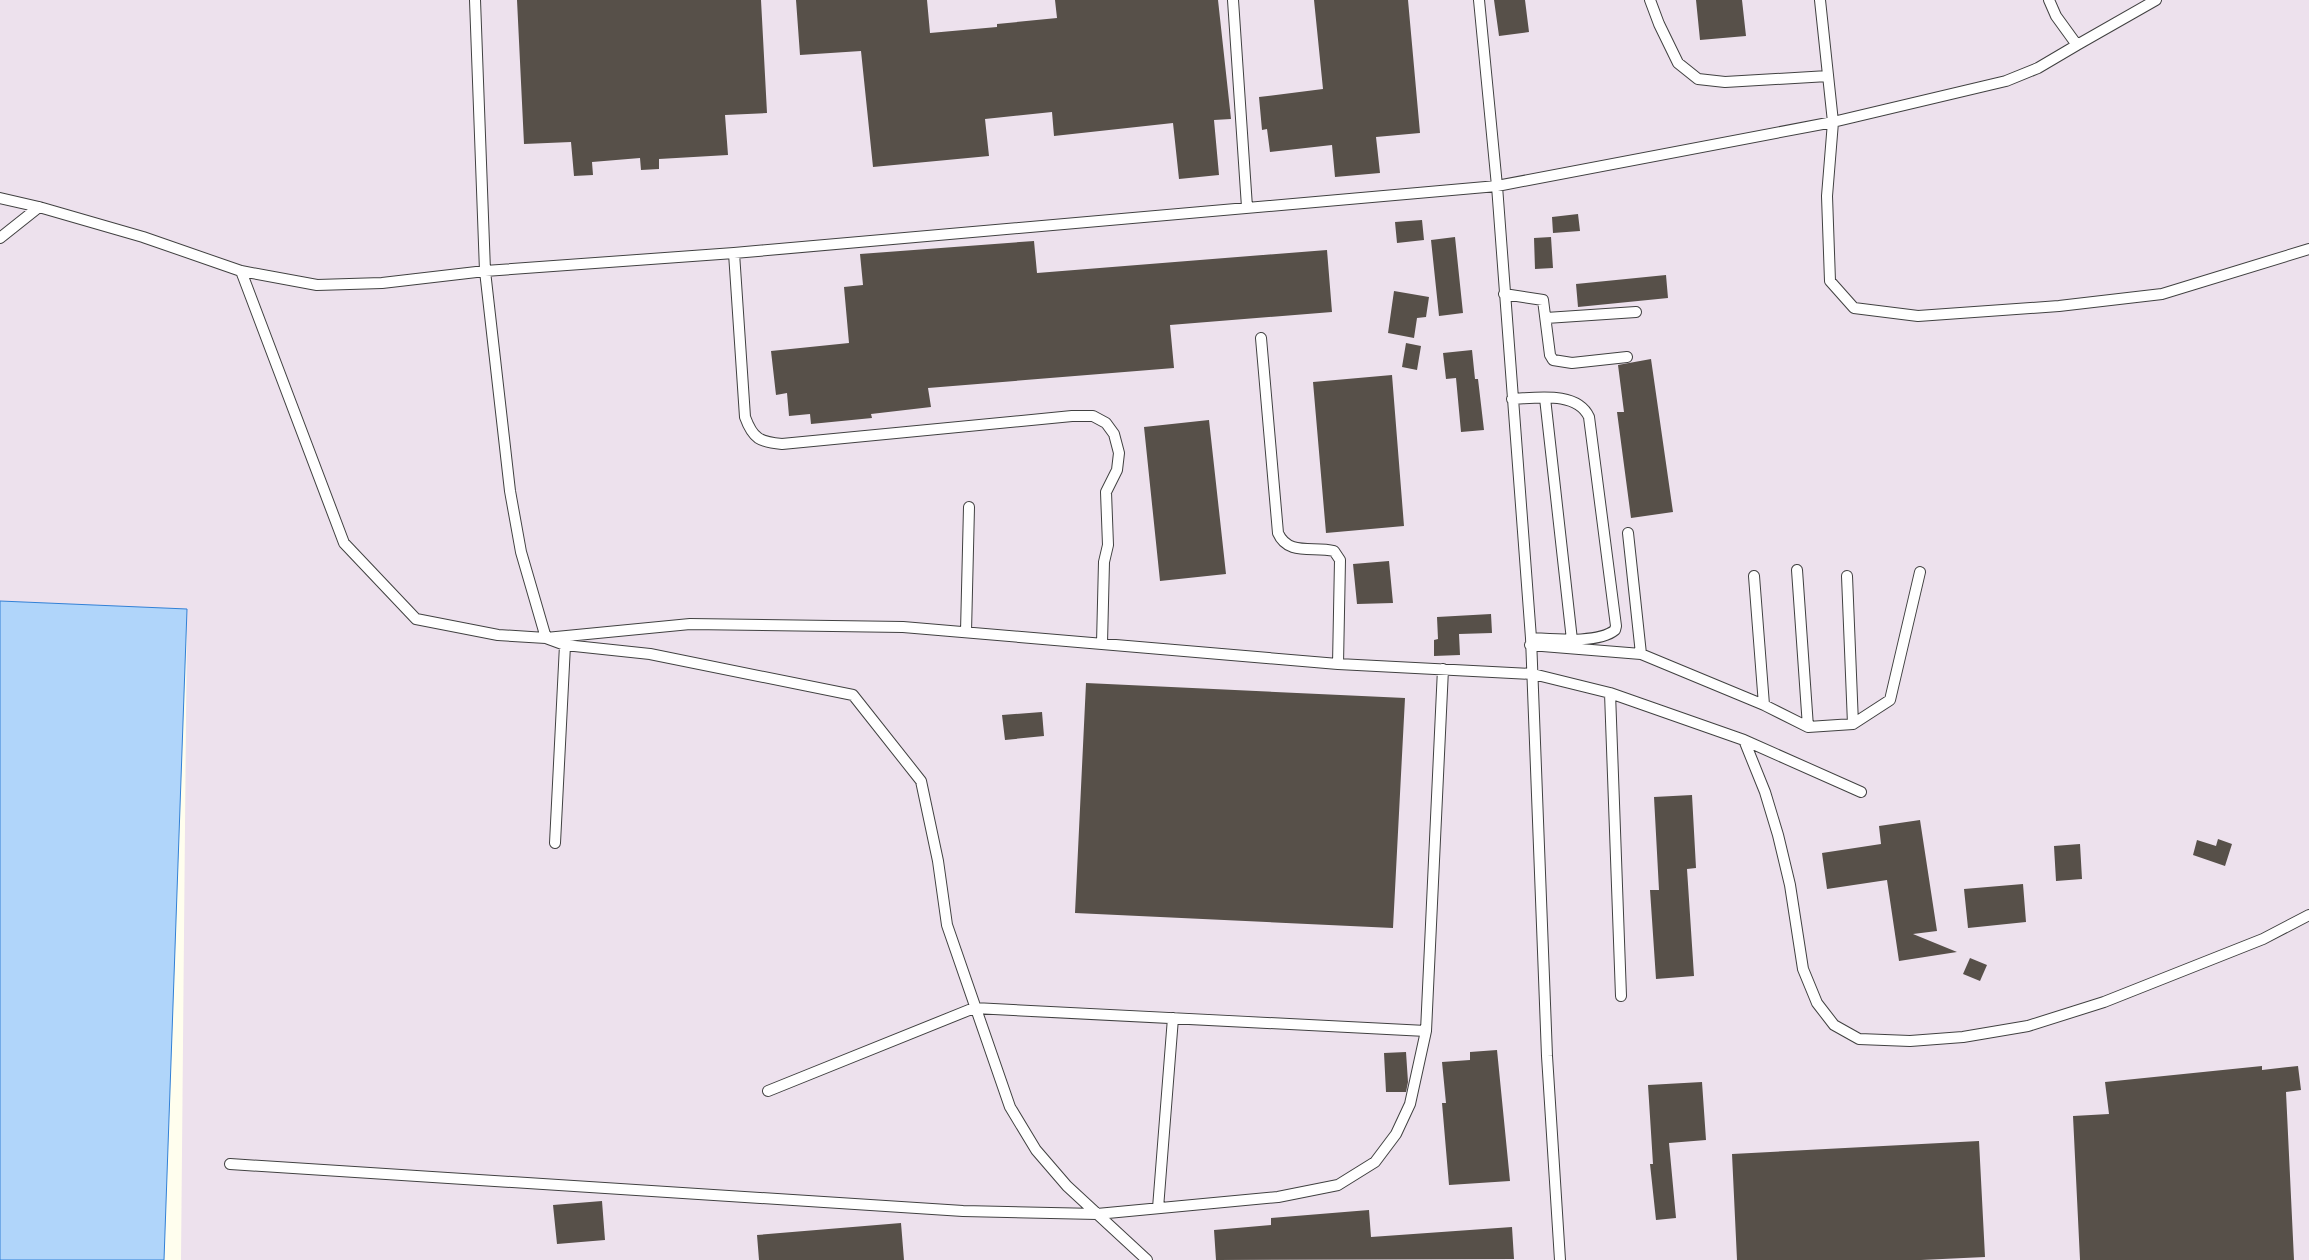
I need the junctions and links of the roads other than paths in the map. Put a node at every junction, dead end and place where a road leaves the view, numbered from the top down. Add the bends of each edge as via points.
1 (476, 0) edge
2 (1233, 0) edge
3 (1479, 0) edge
4 (1650, 0) edge
5 (1820, 0) edge
6 (2049, 0) edge
7 (2156, 0) edge
8 (2077, 46) junction
9 (1828, 76) junction
10 (1833, 122) junction
11 (1497, 186) junction
12 (0, 198) edge
13 (39, 207) junction
14 (1247, 207) junction
15 (0, 238) edge
16 (2309, 249) edge
17 (734, 253) junction
18 (242, 271) junction
19 (485, 271) junction
20 (1504, 294) junction
21 (1636, 312) dead end
22 (1546, 318) junction
23 (1261, 338) dead end
24 (1627, 357) dead end
25 (1545, 398) junction
26 (1512, 399) junction
27 (969, 507) dead end
28 (1628, 533) dead end
29 (1797, 570) dead end
30 (1920, 572) dead end
31 (1754, 576) dead end
32 (1847, 576) dead end
33 (966, 632) junction
34 (546, 638) junction
35 (1572, 640) junction
36 (1531, 642) junction
37 (1102, 643) junction
38 (565, 645) junction
39 (1641, 654) junction
40 (1338, 664) junction
41 (1443, 669) junction
42 (1533, 674) junction
43 (1610, 692) junction
44 (1764, 705) junction
45 (1853, 724) junction
46 (1808, 727) junction
47 (1744, 740) junction
48 (1861, 792) dead end
49 (555, 843) dead end
50 (2309, 915) edge
51 (1621, 996) dead end
52 (974, 1008) junction
53 (1173, 1018) junction
54 (1426, 1031) junction
55 (768, 1091) dead end
56 (230, 1164) dead end
57 (1158, 1208) junction
58 (1097, 1214) junction
59 (1147, 1260) edge
60 (1560, 1260) edge

1 - 19 lane
2 - 14 lane
3 - 11 lane
4 - 9 lane via 1678,63 1698,79 1725,82
5 - 9 lane
6 - 8 lane
7 - 8 lane
8 - 10 lane via 2006,81
9 - 10 lane
10 - 11 lane
10 - 16 lane via 1828,196 1830,281 1854,308 1918,316 2059,306 2162,294
11 - 14 lane
11 - 20 lane
12 - 13 lane
13 - 15 lane
13 - 18 lane via 143,237
14 - 17 lane
17 - 19 lane
17 - 37 lane via 745,417 750,432 764,442 782,444 1072,416 1093,416 1106,423 1114,434 1119,453 1117,470 1106,492 1108,545 1104,569
18 - 19 lane via 317,286 382,283
18 - 34 lane via 344,543 416,619 498,635
19 - 34 lane via 510,491 521,552
20 - 22 lane via 1543,300
20 - 26 lane
21 - 22 lane
22 - 24 lane via 1550,356 1554,360 1572,363
23 - 40 lane via 1278,533 1282,541 1292,548 1334,551 1340,560
25 - 26 lane
25 - 35 lane
25 - 35 lane via 1582,406 1588,418 1616,626 1605,636
26 - 36 lane
27 - 33 lane
28 - 39 lane
29 - 46 lane
30 - 45 lane via 1890,700
31 - 44 lane
32 - 45 lane
33 - 34 lane via 903,627 690,624
33 - 37 lane
34 - 38 lane
35 - 36 lane
36 - 39 lane
36 - 42 lane
37 - 40 lane
38 - 49 lane
38 - 52 lane via 650,654 853,695 921,781 938,861 947,925
39 - 44 lane
40 - 41 lane
41 - 42 lane
41 - 54 lane
42 - 43 lane
42 - 60 lane via 1547,1056
43 - 47 lane
43 - 51 lane
44 - 46 lane
45 - 46 lane
47 - 48 lane
47 - 50 lane via 1778,834 1790,885 1803,969 1817,1003 1834,1024 1859,1039 1963,1038 2028,1026 2104,1002 2263,938
52 - 53 lane
52 - 55 lane
52 - 58 lane via 1010,1107 1036,1150
53 - 54 lane
53 - 57 lane
54 - 57 lane via 1410,1104 1396,1134 1375,1162 1338,1185 1278,1197
56 - 58 lane via 963,1211
57 - 58 lane
58 - 59 lane

